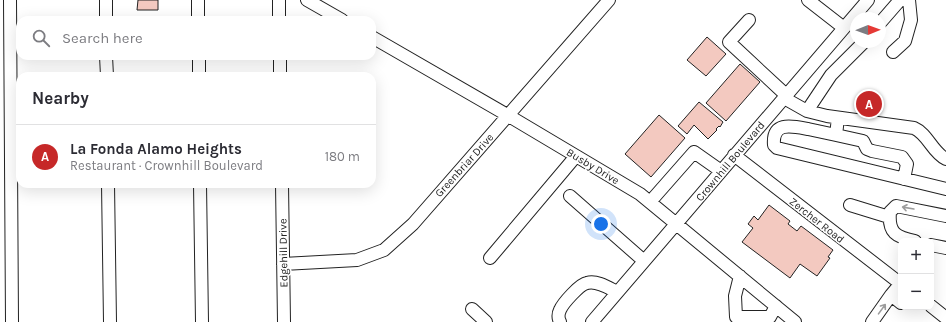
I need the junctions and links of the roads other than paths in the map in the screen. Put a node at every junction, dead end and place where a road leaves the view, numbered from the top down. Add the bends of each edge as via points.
1 (10, 0) edge
2 (106, 0) edge
3 (198, 0) edge
4 (279, 0) edge
5 (307, 0) edge
6 (609, 0) edge
7 (868, 0) edge
8 (900, 0) edge
9 (909, 0) edge
10 (814, 2) edge
11 (106, 16) edge
12 (198, 16) edge
13 (279, 16) edge
14 (335, 16) edge
15 (886, 16) edge
16 (749, 20) dead end
17 (844, 28) junction
18 (376, 39) edge
19 (858, 48) edge
20 (893, 52) dead end
21 (106, 60) edge
22 (199, 60) edge
23 (280, 60) edge
24 (107, 72) edge
25 (199, 72) edge
26 (280, 72) edge
27 (785, 96) junction
28 (807, 110) junction
29 (508, 116) junction
30 (838, 118) junction
31 (836, 135) junction
32 (734, 155) junction
33 (576, 156) junction
34 (946, 159) edge
35 (721, 171) junction
36 (904, 179) junction
37 (108, 188) edge
38 (200, 188) edge
39 (282, 188) edge
40 (946, 189) edge
41 (570, 196) dead end
42 (650, 202) junction
43 (850, 205) dead end
44 (946, 216) edge
45 (890, 217) junction
46 (677, 223) junction
47 (904, 238) edge
48 (934, 246) edge
49 (946, 248) edge
50 (490, 258) dead end
51 (644, 261) junction
52 (283, 264) junction
53 (740, 276) junction
54 (898, 282) edge
55 (898, 287) edge
56 (617, 292) junction
57 (891, 295) junction
58 (898, 301) edge
59 (776, 306) junction
60 (934, 308) edge
61 (472, 309) dead end
62 (946, 318) edge
63 (790, 320) edge
64 (593, 321) edge
65 (12, 322) edge
66 (110, 322) edge
67 (202, 322) edge
68 (284, 322) edge
69 (486, 322) edge
70 (560, 322) edge
71 (872, 322) edge

1 - 65 street
2 - 11 street
3 - 12 street
4 - 13 street
5 - 14 street
6 - 29 street, Greenbriar Drive
7 - 17 street, Crownhill Boulevard
8 - 15 street
9 - 20 street via 911,20 905,41
10 - 17 street
16 - 27 street via 729,42
17 - 27 street, Crownhill Boulevard
18 - 29 street, Busby Drive
19 - 28 street via 831,75
21 - 24 street
22 - 25 street
23 - 26 street
27 - 28 street
27 - 32 street, Crownhill Boulevard
28 - 30 street
29 - 33 street, Busby Drive
29 - 52 street, Greenbriar Drive via 413,224 384,250 357,260
30 - 31 street
30 - 34 street via 920,130 940,156
31 - 36 street via 863,141 867,149 872,151 902,158 907,164
31 - 36 street via 790,126 781,127 775,133 774,145 776,148
32 - 35 street, Crownhill Boulevard
32 - 54 street, Zercher Road
33 - 42 street, Busby Drive
33 - 50 street
35 - 42 street via 694,152
35 - 46 street, Crownhill Boulevard
36 - 40 street
37 - 66 street
38 - 67 street
39 - 52 street, Edgehill Drive
41 - 51 street
42 - 46 street, Busby Drive
43 - 45 street
44 -> 45 street via 896,206 890,212
45 - 47 street via 891,229 897,236
46 - 51 street, Crownhill Boulevard
46 - 53 street, Busby Drive
48 - 49 street
51 - 56 street, Crownhill Boulevard
52 - 68 street, Edgehill Drive
53 - 59 street, Busby Drive
53 - 59 street via 735,296 736,317 770,317
55 - 57 street
56 - 64 street, Crownhill Boulevard
56 - 70 street via 597,283 587,283 559,310
57 - 58 street
71 -> 57 street
59 - 63 street, Busby Drive
60 - 62 street
61 - 69 street

